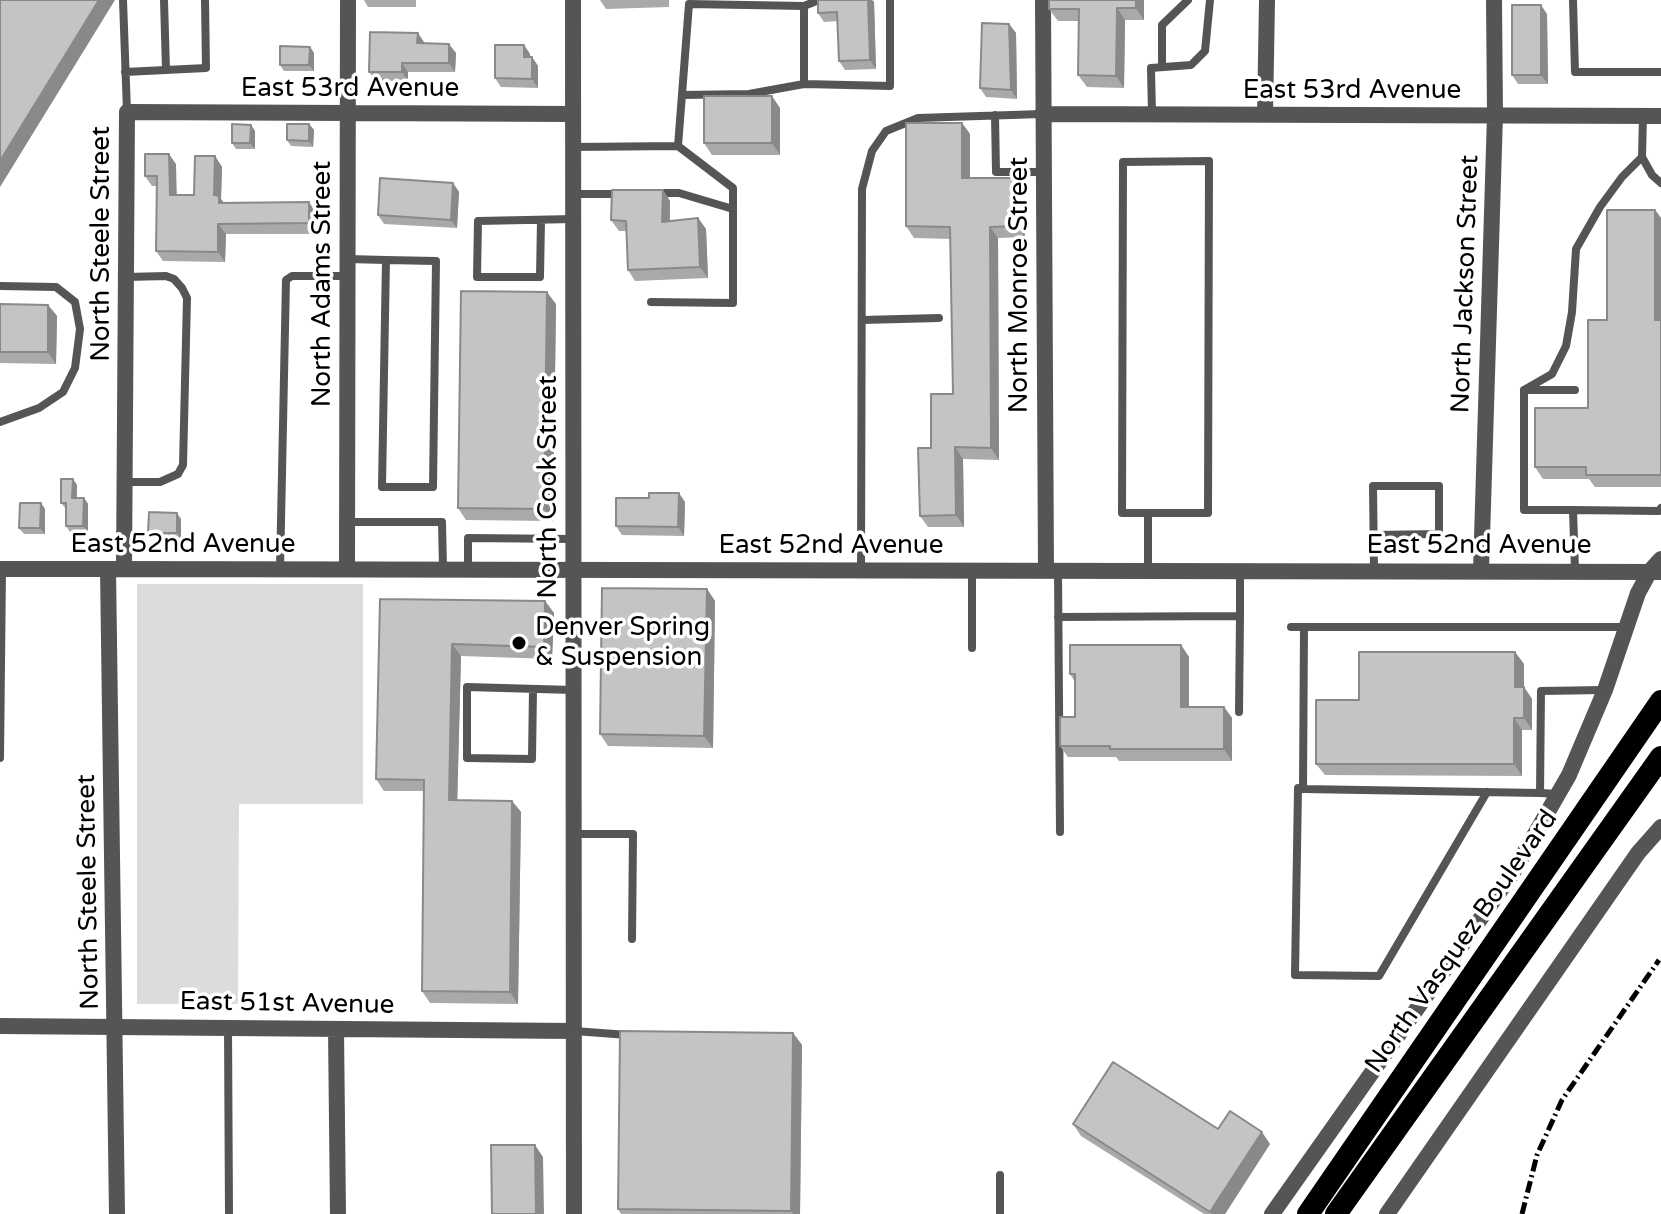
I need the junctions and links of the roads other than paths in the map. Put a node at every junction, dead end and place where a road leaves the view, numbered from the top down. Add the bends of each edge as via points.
1 (123, 0) edge
2 (164, 0) edge
3 (205, 0) edge
4 (348, 0) edge
5 (573, 0) edge
6 (819, 0) edge
7 (890, 0) edge
8 (1043, 0) edge
9 (1188, 0) edge
10 (1210, 0) edge
11 (1267, 0) edge
12 (1494, 0) edge
13 (1573, 0) edge
14 (804, 6) junction
15 (1162, 67) junction
16 (166, 70) junction
17 (125, 72) junction
18 (1661, 72) edge
19 (804, 84) junction
20 (682, 95) junction
21 (127, 112) junction
22 (347, 113) junction
23 (573, 114) junction
24 (1042, 114) junction
25 (1152, 114) junction
26 (1265, 114) junction
27 (995, 115) junction
28 (1495, 115) junction
29 (1643, 115) junction
30 (1661, 116) edge
31 (678, 146) junction
32 (573, 147) junction
33 (1642, 157) junction
34 (1043, 172) junction
35 (1661, 183) edge
36 (633, 193) edge
37 (649, 193) edge
38 (573, 194) junction
39 (733, 209) junction
40 (573, 219) junction
41 (541, 220) junction
42 (386, 260) junction
43 (347, 268) junction
44 (126, 277) junction
45 (0, 286) edge
46 (651, 302) dead end
47 (939, 318) dead end
48 (862, 320) junction
49 (1524, 390) junction
50 (1575, 390) dead end
51 (0, 422) edge
52 (124, 482) junction
53 (1661, 508) edge
54 (1573, 510) junction
55 (1148, 513) junction
56 (347, 522) junction
57 (1374, 535) junction
58 (573, 539) junction
59 (1657, 567) edge
60 (1, 569) edge
61 (116, 569) junction
62 (280, 569) junction
63 (347, 569) junction
64 (443, 569) junction
65 (468, 569) junction
66 (573, 569) junction
67 (861, 569) junction
68 (972, 570) junction
69 (1052, 570) junction
70 (1148, 570) junction
71 (1240, 570) junction
72 (1374, 570) junction
73 (1481, 570) junction
74 (1575, 570) junction
75 (1240, 616) junction
76 (1058, 617) junction
77 (1291, 627) dead end
78 (1304, 627) junction
79 (1626, 627) junction
80 (972, 648) dead end
81 (533, 689) junction
82 (574, 690) junction
83 (1605, 690) junction
84 (1661, 701) edge
85 (1239, 712) dead end
86 (1661, 757) edge
87 (0, 758) edge
88 (1303, 789) junction
89 (1487, 792) junction
90 (1540, 793) junction
91 (1559, 794) junction
92 (1661, 827) edge
93 (1060, 832) dead end
94 (573, 834) junction
95 (632, 939) dead end
96 (0, 1026) edge
97 (115, 1027) junction
98 (228, 1028) junction
99 (336, 1029) junction
100 (573, 1031) junction
101 (637, 1035) edge
102 (1000, 1175) dead end
103 (117, 1214) edge
104 (229, 1214) edge
105 (338, 1214) edge
106 (574, 1214) edge
107 (1000, 1214) edge
108 (1272, 1214) edge
109 (1308, 1214) edge
110 (1336, 1214) edge
111 (1387, 1214) edge

1 - 17 lane
2 - 16 lane
3 - 16 lane via 206,68
4 - 22 street, North Adams Street
5 - 23 street, North Cook Street
6 - 14 lane
7 - 19 lane via 890,86
8 - 24 street, North Monroe Street
9 - 15 lane via 1162,25
10 - 15 lane via 1205,51 1191,65
11 - 26 street
12 - 28 street, North Jackson Street
13 - 18 lane via 1575,72
14 - 19 lane
14 - 20 lane via 689,4
15 - 25 lane via 1151,68
16 - 17 lane
17 - 21 lane
19 - 20 lane via 749,94
20 - 31 lane
21 - 22 street, East 53rd Avenue
21 - 44 street, North Steele Street
22 - 23 street, East 53rd Avenue
22 - 43 street, North Adams Street
23 - 32 street, North Cook Street
24 - 25 street, East 53rd Avenue
24 - 27 lane
24 - 34 street, North Monroe Street
25 - 26 street, East 53rd Avenue
26 - 28 street, East 53rd Avenue
27 - 34 lane via 996,172
27 - 48 lane via 918,118 886,131 872,151 862,189
28 - 29 street, East 53rd Avenue
28 - 73 street, North Jackson Street
29 - 30 street, East 53rd Avenue
29 - 33 lane
31 - 32 lane
31 - 39 lane via 733,188
32 - 38 street, North Cook Street
33 - 35 lane
33 - 49 lane via 1600,207 1576,249 1566,346 1552,374
34 - 69 street, North Monroe Street
36 - 38 lane
37 - 39 lane via 679,193
38 - 40 street, North Cook Street
39 - 46 lane via 733,303
40 - 41 lane
40 - 58 street, North Cook Street
41 - 41 lane via 478,221 477,277 540,277
42 - 42 lane via 436,261 433,487 382,487
42 - 43 lane
43 - 56 street, North Adams Street
43 - 62 lane via 286,280
44 - 52 street, North Steele Street
44 - 52 lane via 166,276 187,298 183,465 178,474 160,482
45 - 51 lane via 56,287 75,302 80,329 75,368 63,392 39,408
47 - 48 lane
48 - 67 lane
49 - 50 lane
49 - 54 lane via 1524,510
52 - 61 street, North Steele Street
53 - 54 lane
54 - 74 lane
55 - 55 lane via 1122,513 1123,162 1209,161 1208,513
55 - 70 lane
56 - 63 street, North Adams Street
56 - 64 lane via 442,522
57 - 57 lane via 1373,486 1439,486 1439,534
57 - 72 lane
58 - 65 lane via 468,538
58 - 66 street, North Cook Street
59 - 74 street, East 52nd Avenue
59 - 79 street via 1638,593
60 - 61 street, East 52nd Avenue
60 - 87 lane
61 - 62 street, East 52nd Avenue
61 - 97 street, North Steele Street
62 - 63 street, East 52nd Avenue
63 - 64 street, East 52nd Avenue
64 - 65 street, East 52nd Avenue
65 - 66 street, East 52nd Avenue
66 - 67 street, East 52nd Avenue
66 - 82 street, North Cook Street
67 - 68 street, East 52nd Avenue
68 - 69 street, East 52nd Avenue
68 - 80 lane
69 - 70 street, East 52nd Avenue
69 - 76 lane
70 - 71 street, East 52nd Avenue
71 - 72 street, East 52nd Avenue
71 - 75 lane
72 - 73 street, East 52nd Avenue
73 - 74 street, East 52nd Avenue
75 - 76 lane
75 - 85 lane
76 - 93 lane
77 - 78 lane
78 - 79 lane
78 - 88 lane
79 - 83 street
81 - 81 lane via 467,687 467,758 532,759
81 - 82 lane
82 - 94 street, North Cook Street
83 - 90 lane via 1541,691
83 - 91 street
84 - 109 highway, North Vasquez Boulevard
86 - 110 highway, North Vasquez Boulevard
88 - 89 lane
88 - 89 lane via 1298,788 1295,975 1379,976
89 - 90 lane
90 - 91 lane
91 - 108 street via 1512,874
92 - 111 street
94 - 95 lane via 633,834
94 - 100 street, North Cook Street
96 - 97 street, East 51st Avenue
97 - 98 street, East 51st Avenue
97 - 103 street, North Steele Street
98 - 99 street, East 51st Avenue
98 - 104 lane
99 - 100 street, East 51st Avenue
99 - 105 street
100 - 101 lane
100 - 106 street, North Cook Street
102 - 107 lane

